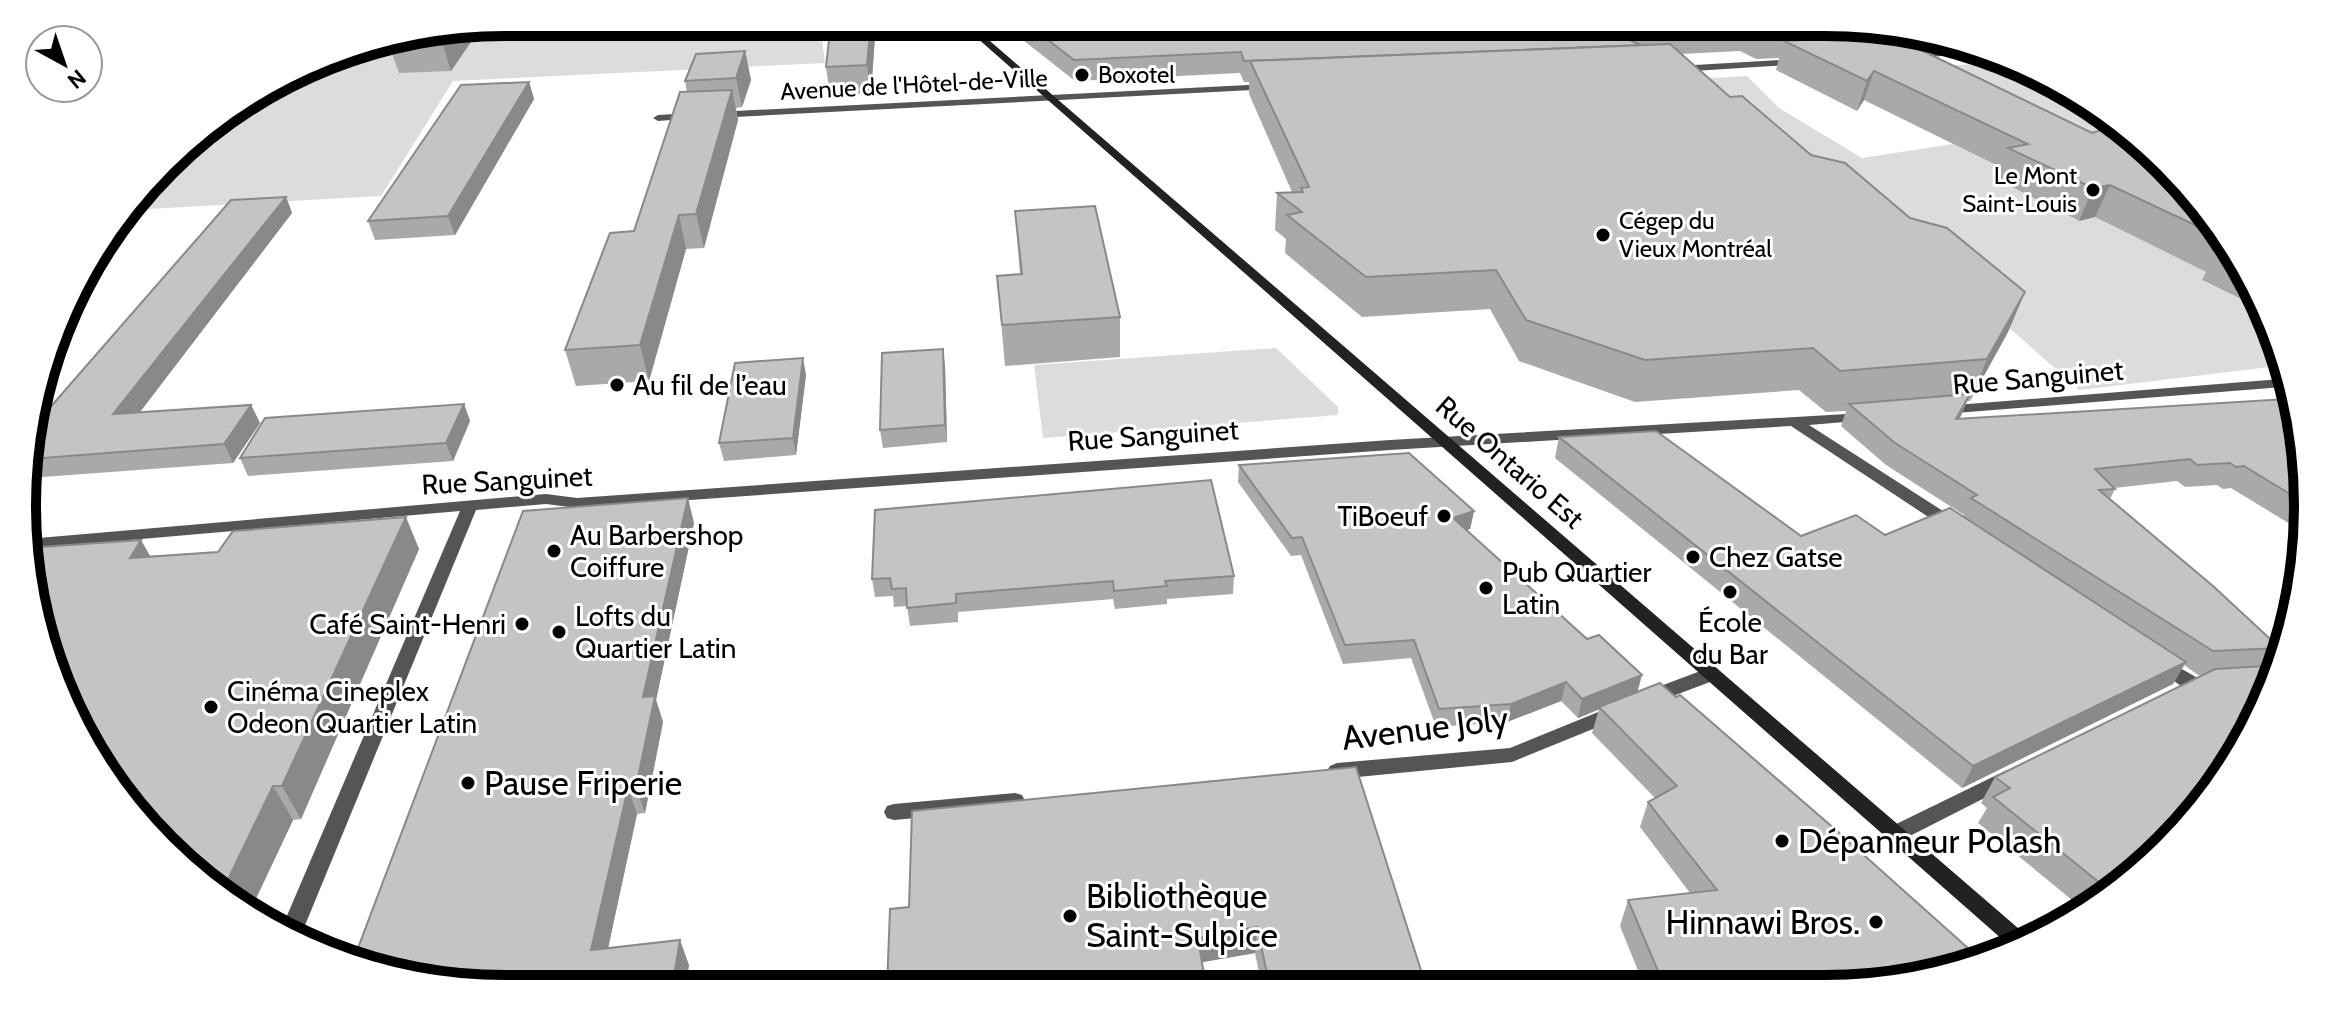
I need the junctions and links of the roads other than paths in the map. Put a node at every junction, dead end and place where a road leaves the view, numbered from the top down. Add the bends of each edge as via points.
1 (979, 36) edge
2 (1949, 53) edge
3 (1895, 56) edge
4 (1818, 61) edge
5 (1663, 70) edge
6 (1280, 87) edge
7 (1050, 98) junction
8 (658, 118) dead end
9 (2278, 383) edge
10 (1928, 412) edge
11 (1881, 415) edge
12 (1795, 422) junction
13 (1443, 441) junction
14 (470, 506) junction
15 (1972, 538) edge
16 (38, 543) edge
17 (2142, 650) edge
18 (1711, 674) junction
19 (2167, 698) edge
20 (2029, 767) edge
21 (1322, 773) edge
22 (1037, 799) edge
23 (894, 812) dead end
24 (1895, 834) junction
25 (294, 925) edge
26 (2013, 935) edge

1 - 7 main road, Rue Ontario Est
2 - 3 street
4 - 5 street
6 - 7 street, Avenue de l'Hôtel-de-Ville
7 - 8 street, Avenue de l'Hôtel-de-Ville
7 - 13 main road, Rue Ontario Est
9 - 10 street, Rue Sanguinet
11 - 12 street, Rue Sanguinet
12 - 13 street, Rue Sanguinet
12 - 15 street
13 - 14 street, Rue Sanguinet via 577,503 546,499
13 - 18 main road, Rue Ontario Est
14 - 16 street, Rue Sanguinet
14 - 25 street
17 - 19 street via 2202,684
18 - 21 street, Avenue Joly via 1512,755
18 - 24 main road, Rue Ontario Est
20 - 24 street
22 - 23 street
24 - 26 main road, Rue Ontario Est

